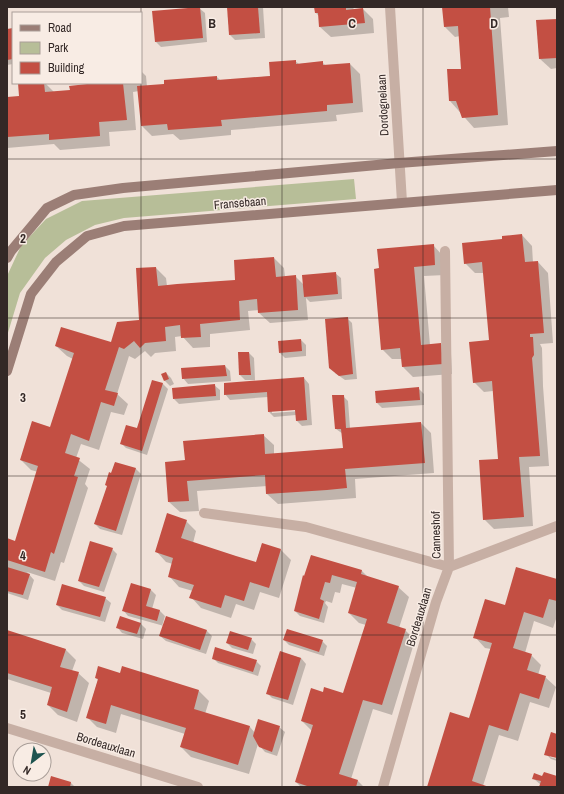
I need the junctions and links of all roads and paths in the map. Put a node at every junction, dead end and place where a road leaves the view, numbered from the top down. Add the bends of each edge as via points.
1 (390, 7) edge
2 (557, 151) edge
3 (399, 163) junction
4 (557, 190) edge
5 (402, 202) junction
6 (445, 251) dead end
7 (7, 258) edge
8 (7, 371) edge
9 (204, 513) dead end
10 (557, 526) edge
11 (449, 567) junction
12 (7, 728) edge
13 (196, 787) edge
14 (384, 787) edge

1 - 3 street, Dordognelaan
2 - 3 street
3 - 5 street, Dordognelaan
3 - 7 street via 123,188 74,195 47,208
4 - 5 street, Fransebaan
5 - 8 street, Fransebaan via 124,226 87,236 56,262 30,294
6 - 11 street, Canneshof
9 - 11 street, Canneshof via 306,527
10 - 11 street
11 - 14 street, Bordeauxlaan via 436,602
12 - 13 street, Bordeauxlaan

